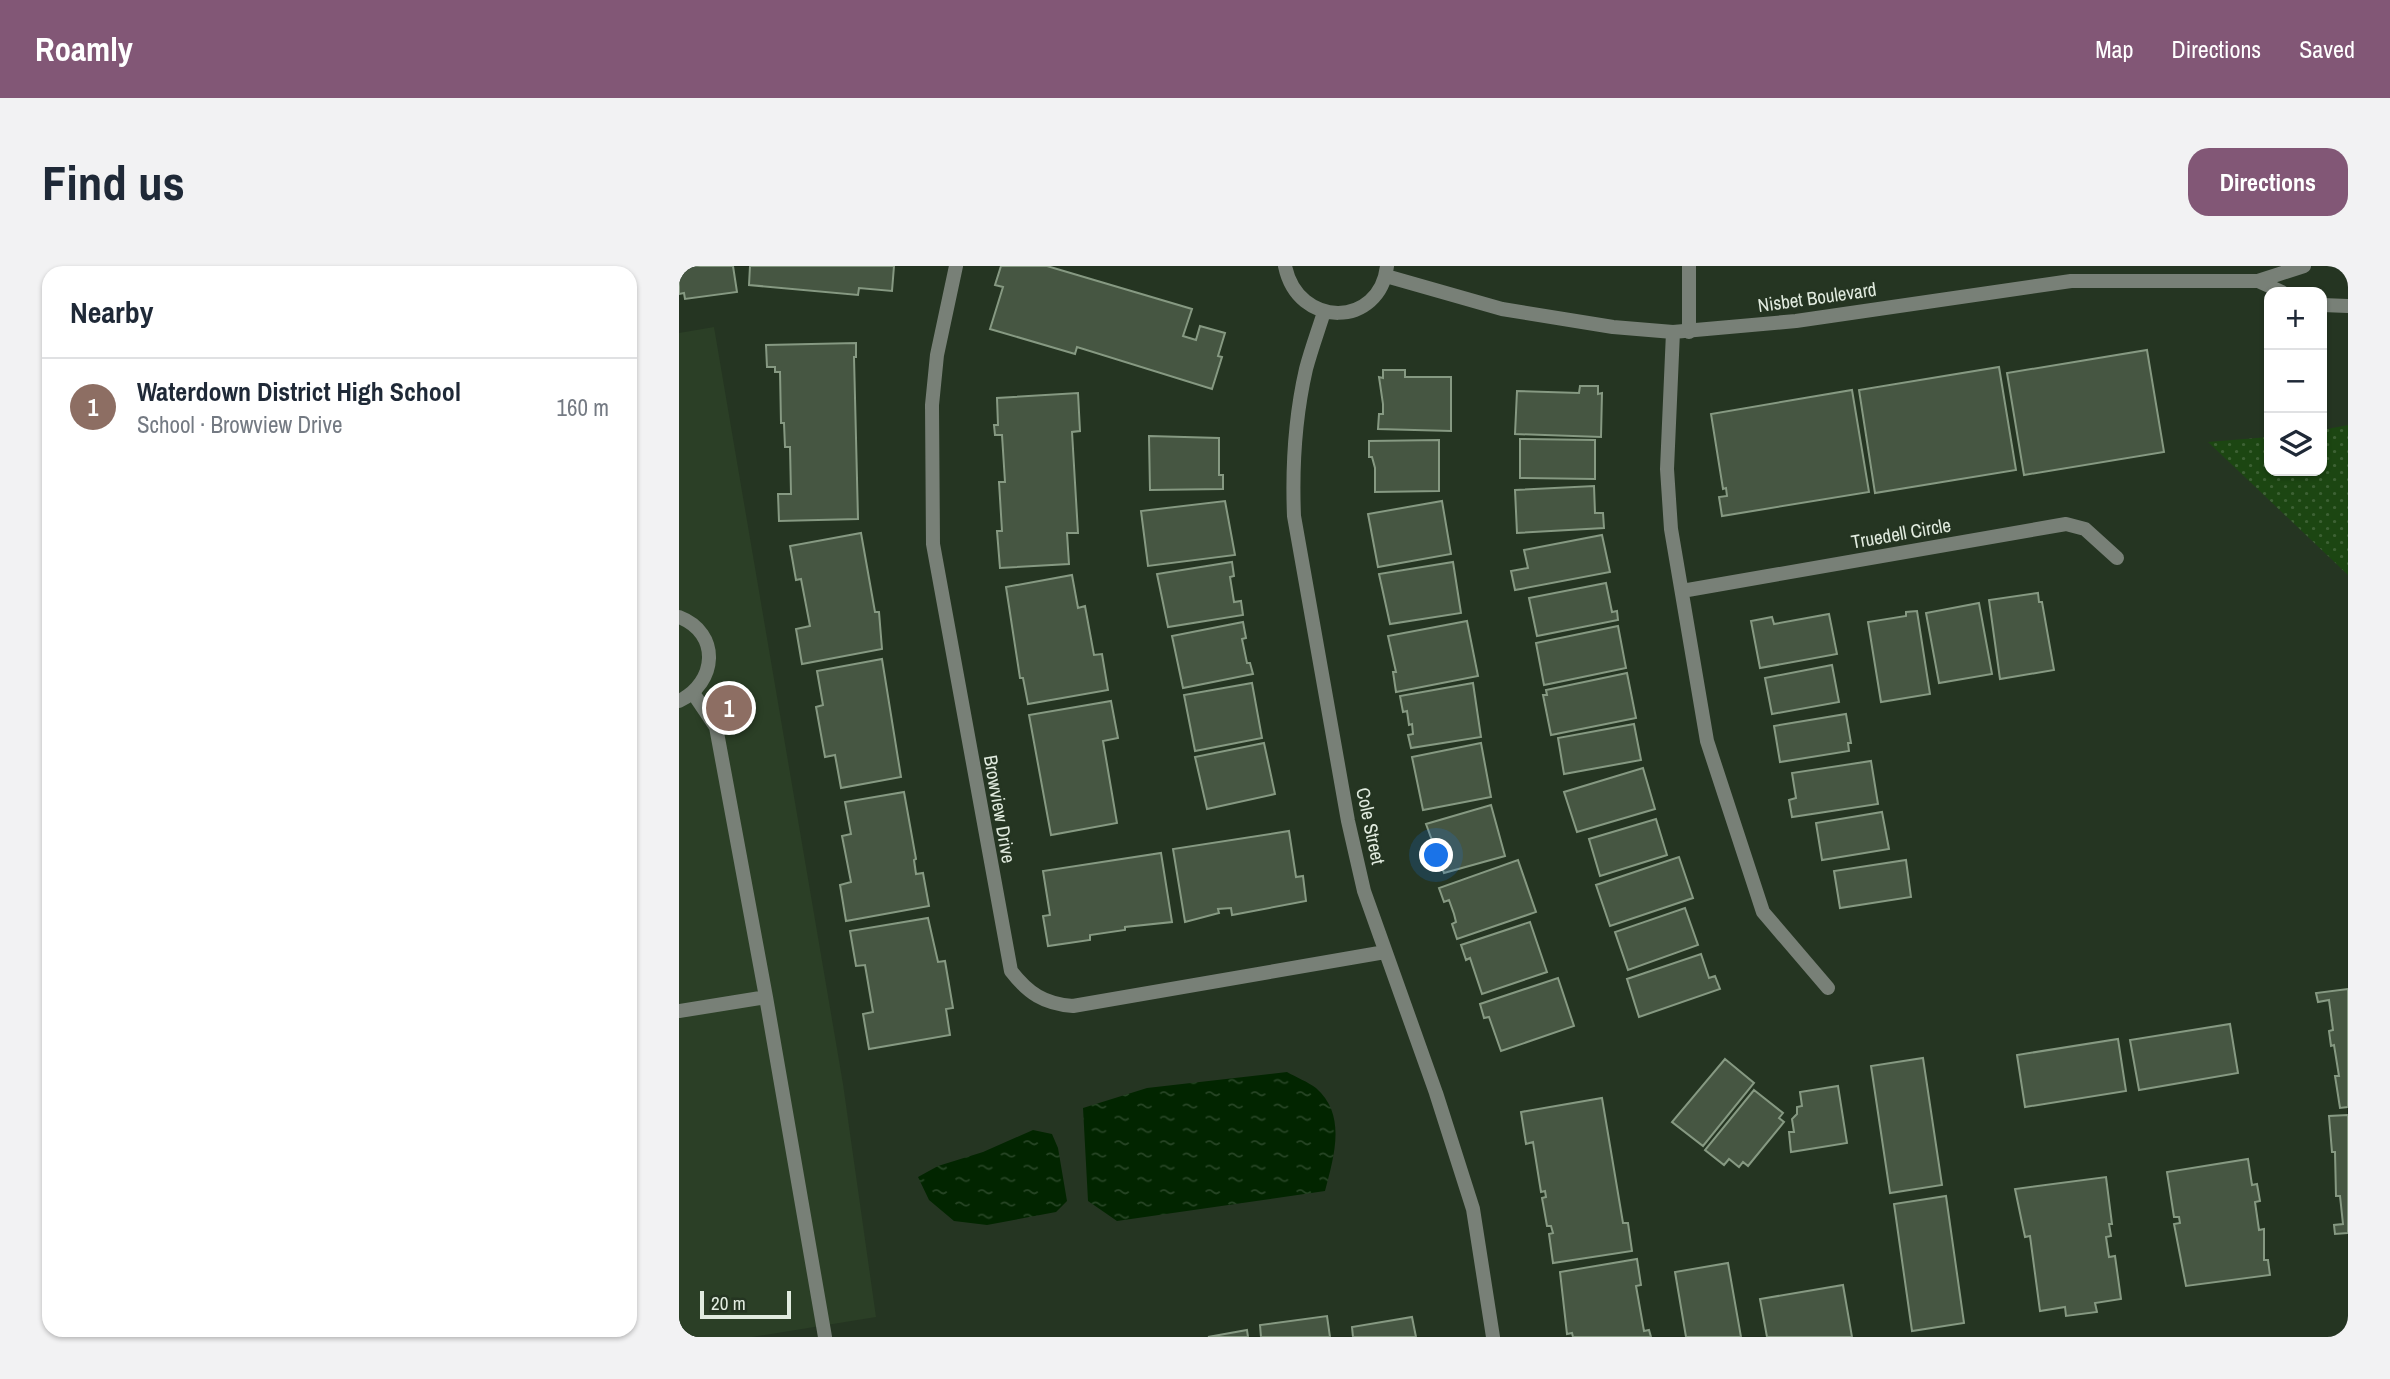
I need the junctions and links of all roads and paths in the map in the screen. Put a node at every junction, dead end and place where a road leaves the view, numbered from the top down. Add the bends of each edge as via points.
1 (956, 266) edge
2 (1285, 266) edge
3 (1689, 266) edge
4 (2304, 266) edge
5 (1386, 271) edge
6 (2257, 281) junction
7 (2271, 287) edge
8 (2327, 305) edge
9 (2348, 306) edge
10 (1324, 312) junction
11 (1673, 332) junction
12 (1689, 332) junction
13 (2117, 558) dead end
14 (1682, 592) junction
15 (679, 617) edge
16 (693, 694) junction
17 (679, 701) edge
18 (1385, 951) junction
19 (1828, 988) dead end
20 (766, 997) junction
21 (679, 1011) edge
22 (825, 1337) edge
23 (1493, 1337) edge

1 - 18 street, Browview Drive via 937,355 932,405 933,544 1011,971 1039,999 1073,1006
2 - 10 street via 1297,296
3 - 12 street
4 - 6 street, Nisbet Boulevard
5 - 10 street via 1380,290 1369,302 1355,310
5 - 11 street, Nisbet Boulevard via 1502,309
6 - 7 street, Nisbet Boulevard
6 - 12 street, Nisbet Boulevard via 2071,281
8 - 9 street
10 - 18 street, Cole Street via 1306,369 1297,426 1294,516 1349,821 1364,891
11 - 12 street, Nisbet Boulevard
11 - 14 street via 1667,469
13 - 14 street, Truedell Circle via 2085,529 2066,524
14 - 19 street via 1707,741 1763,912
15 - 16 street via 695,625 709,652 709,667
16 - 17 street
16 - 20 street via 716,727
18 - 23 street, Cole Street via 1473,1209
20 - 21 street
20 - 22 street

